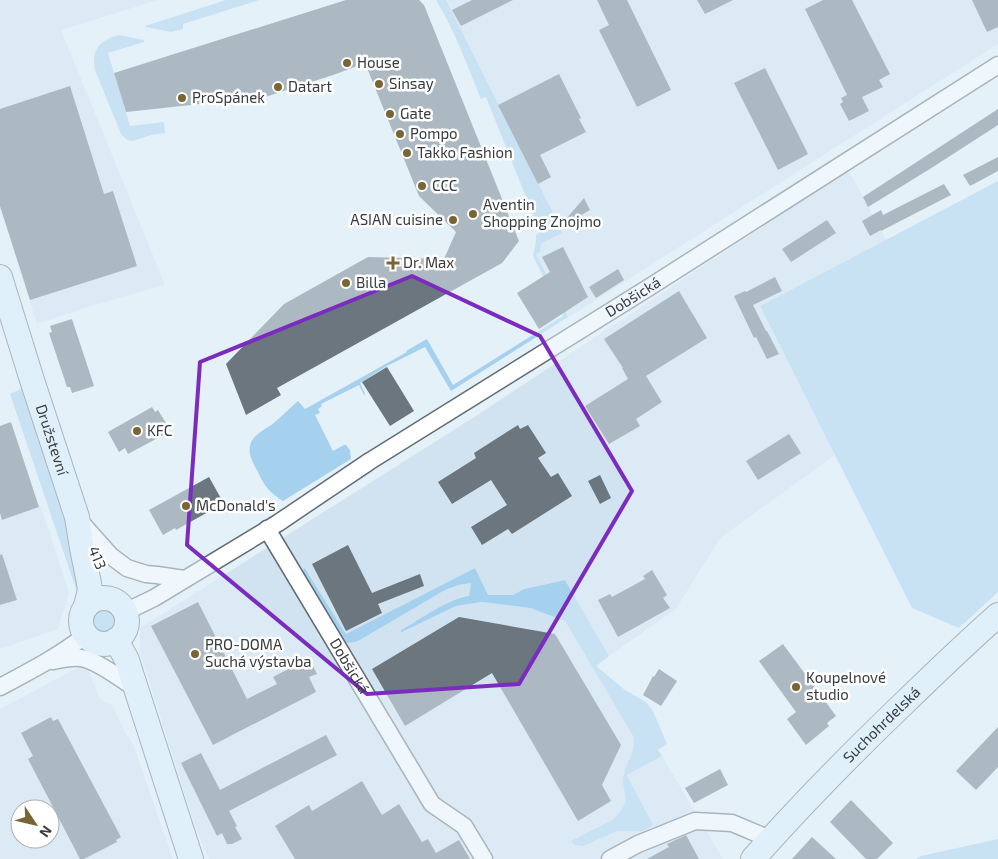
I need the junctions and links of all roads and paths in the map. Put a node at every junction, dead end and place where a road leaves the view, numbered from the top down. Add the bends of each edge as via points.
1 (998, 65) edge
2 (0, 277) edge
3 (77, 517) junction
4 (267, 529) junction
5 (184, 579) junction
6 (86, 606) junction
7 (120, 606) junction
8 (998, 615) edge
9 (86, 635) junction
10 (116, 640) junction
11 (48, 661) junction
12 (0, 687) edge
13 (136, 689) junction
14 (770, 839) junction
15 (613, 858) edge
16 (191, 859) edge
17 (484, 859) edge
18 (753, 859) edge

1 - 4 street, Dobšická
2 - 3 main road, Družstevní / 413
3 - 5 street via 111,556 127,568
3 - 6 main road, Družstevní / 413 via 90,590
3 - 7 main road, 413
4 - 5 street, Dobšická
4 - 17 street, Dobšická via 432,804 464,826
5 - 7 street, Dobšická via 154,598
6 - 7 main road via 100,598 108,598
6 - 9 main road via 81,620
7 - 10 main road via 127,620 126,628
8 - 14 main road, Suchohrdelská via 864,742
9 - 10 main road via 97,642
9 - 11 street
10 - 13 main road via 127,660
11 - 12 street
11 - 13 street via 89,660
13 - 16 main road
14 - 15 street via 732,823 695,821
14 - 18 main road, Suchohrdelská

